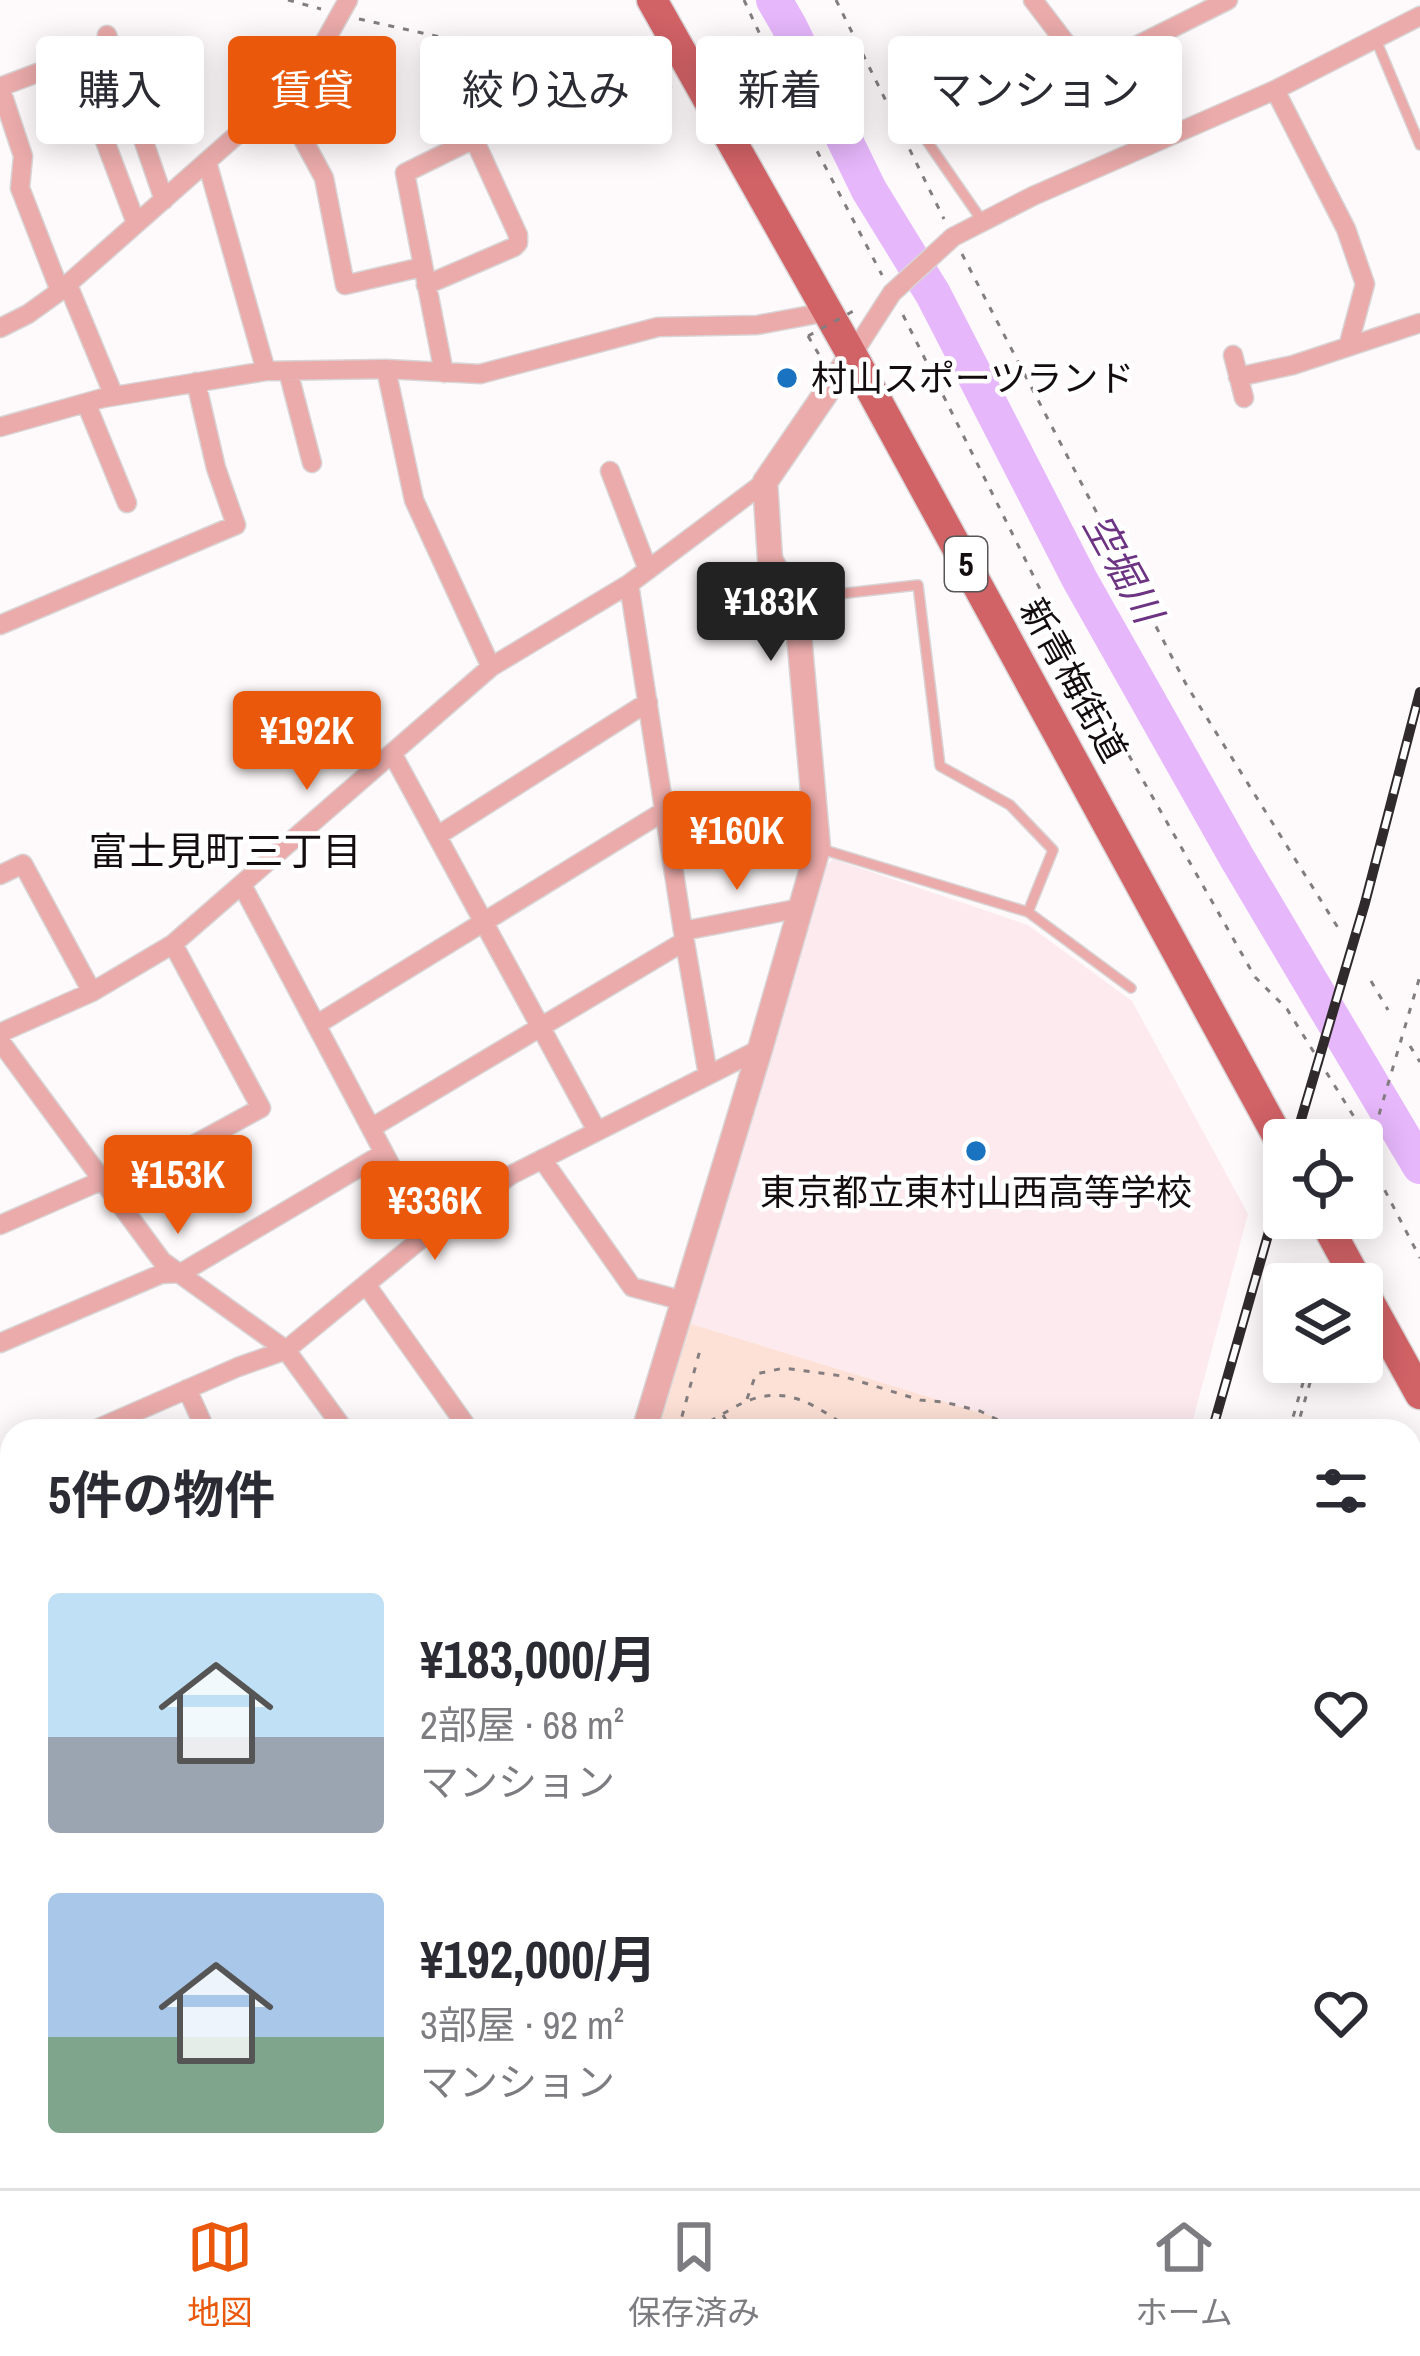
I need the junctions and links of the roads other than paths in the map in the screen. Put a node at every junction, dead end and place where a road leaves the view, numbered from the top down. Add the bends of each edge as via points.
1 (652, 0) edge
2 (1033, 0) edge
3 (1217, 2) edge
4 (344, 8) edge
5 (1418, 14) edge
6 (107, 35) dead end
7 (328, 36) edge
8 (1060, 36) edge
9 (1152, 36) edge
10 (1376, 40) junction
11 (1275, 90) junction
12 (228, 143) edge
13 (306, 144) edge
14 (929, 144) edge
15 (1142, 144) edge
16 (1420, 145) edge
17 (1145, 148) junction
18 (207, 162) junction
19 (164, 200) junction
20 (983, 222) junction
21 (136, 223) junction
22 (424, 276) junction
23 (64, 288) junction
24 (830, 319) junction
25 (1420, 323) edge
26 (0, 328) edge
27 (1348, 347) junction
28 (1233, 355) dead end
29 (840, 363) junction
30 (386, 369) junction
31 (266, 371) junction
32 (289, 371) junction
33 (443, 373) junction
34 (1238, 377) junction
35 (196, 382) junction
36 (114, 396) junction
37 (1244, 398) dead end
38 (86, 403) junction
39 (0, 427) edge
40 (311, 463) dead end
41 (610, 471) dead end
42 (765, 482) junction
43 (127, 503) dead end
44 (648, 570) junction
45 (629, 584) junction
46 (791, 600) junction
47 (0, 625) edge
48 (491, 668) junction
49 (648, 702) junction
50 (393, 755) junction
51 (666, 810) junction
52 (437, 836) junction
53 (818, 848) junction
54 (0, 875) edge
55 (242, 885) junction
56 (801, 908) junction
57 (1028, 912) junction
58 (484, 922) junction
59 (684, 936) junction
60 (173, 944) junction
61 (1131, 988) dead end
62 (92, 992) junction
63 (316, 1025) junction
64 (541, 1028) junction
65 (0, 1037) edge
66 (760, 1049) junction
67 (708, 1075) junction
68 (1268, 1119) edge
69 (370, 1127) junction
70 (597, 1131) junction
71 (384, 1153) junction
72 (542, 1159) junction
73 (107, 1185) junction
74 (0, 1225) edge
75 (427, 1234) junction
76 (181, 1273) junction
77 (367, 1286) junction
78 (684, 1301) junction
79 (1383, 1326) edge
80 (0, 1343) edge
81 (286, 1350) junction
82 (187, 1389) junction
83 (1420, 1394) edge
84 (119, 1419) edge
85 (201, 1419) edge
86 (336, 1419) edge
87 (461, 1419) edge
88 (648, 1419) edge

1 - 24 main road, 新青梅街道 / 5
2 - 8 street
3 - 9 street
4 - 7 street
5 - 10 street
6 - 19 street
10 - 11 street
10 - 16 lane
11 - 17 street
11 - 27 street via 1365,284
12 - 18 street
13 - 22 street via 324,178 345,285
14 - 20 lane
15 - 17 street
17 - 20 street
18 - 19 street
18 - 31 street
19 - 21 street
20 - 29 street via 932,253
21 - 23 street
21 - 23 street via 74,59 0,87 23,156 20,188
22 - 22 street via 518,243 474,139 405,173
22 - 33 street
23 - 26 street
23 - 36 street
24 - 29 main road, 新青梅街道 / 5
24 - 33 street via 658,327 480,374
25 - 27 street
27 - 34 street
28 - 34 street
29 - 42 street
29 - 68 main road, 新青梅街道 / 5
30 - 32 street
30 - 33 street
30 - 48 street via 414,500
31 - 32 street
31 - 35 street
32 - 40 street
34 - 37 street
35 - 36 street
35 - 47 street via 236,526
36 - 38 street
38 - 39 street
38 - 43 street
41 - 44 street
42 - 44 street
42 - 46 street via 770,559
44 - 45 street
45 - 48 street
45 - 49 street
46 - 53 street
46 - 57 lane via 918,586 940,766 1010,805 1053,850
48 - 50 street
49 - 51 street
49 - 52 street
50 - 52 street
50 - 55 street
51 - 58 street
51 - 59 street
52 - 58 street
53 - 56 street
53 - 57 lane
54 - 62 street via 23,864
55 - 60 street
55 - 63 street
56 - 59 street
56 - 66 street
57 - 61 lane
58 - 63 street
58 - 64 street
59 - 64 street
59 - 67 street
60 - 62 street
60 - 73 street via 261,1108
62 - 65 street
63 - 69 street
64 - 69 street
64 - 70 street
65 - 73 street
66 - 67 street
66 - 78 street
67 - 70 street
69 - 71 street
70 - 72 street
71 - 75 street
71 - 76 street
72 - 75 street
72 - 78 street via 632,1288
73 - 74 street
73 - 76 street via 162,1261
75 - 77 street
76 - 80 street via 161,1274
76 - 81 street
77 - 81 street
77 - 87 street
78 - 88 street
79 - 83 main road
81 - 82 street
81 - 86 street
82 - 84 street
82 - 85 street

